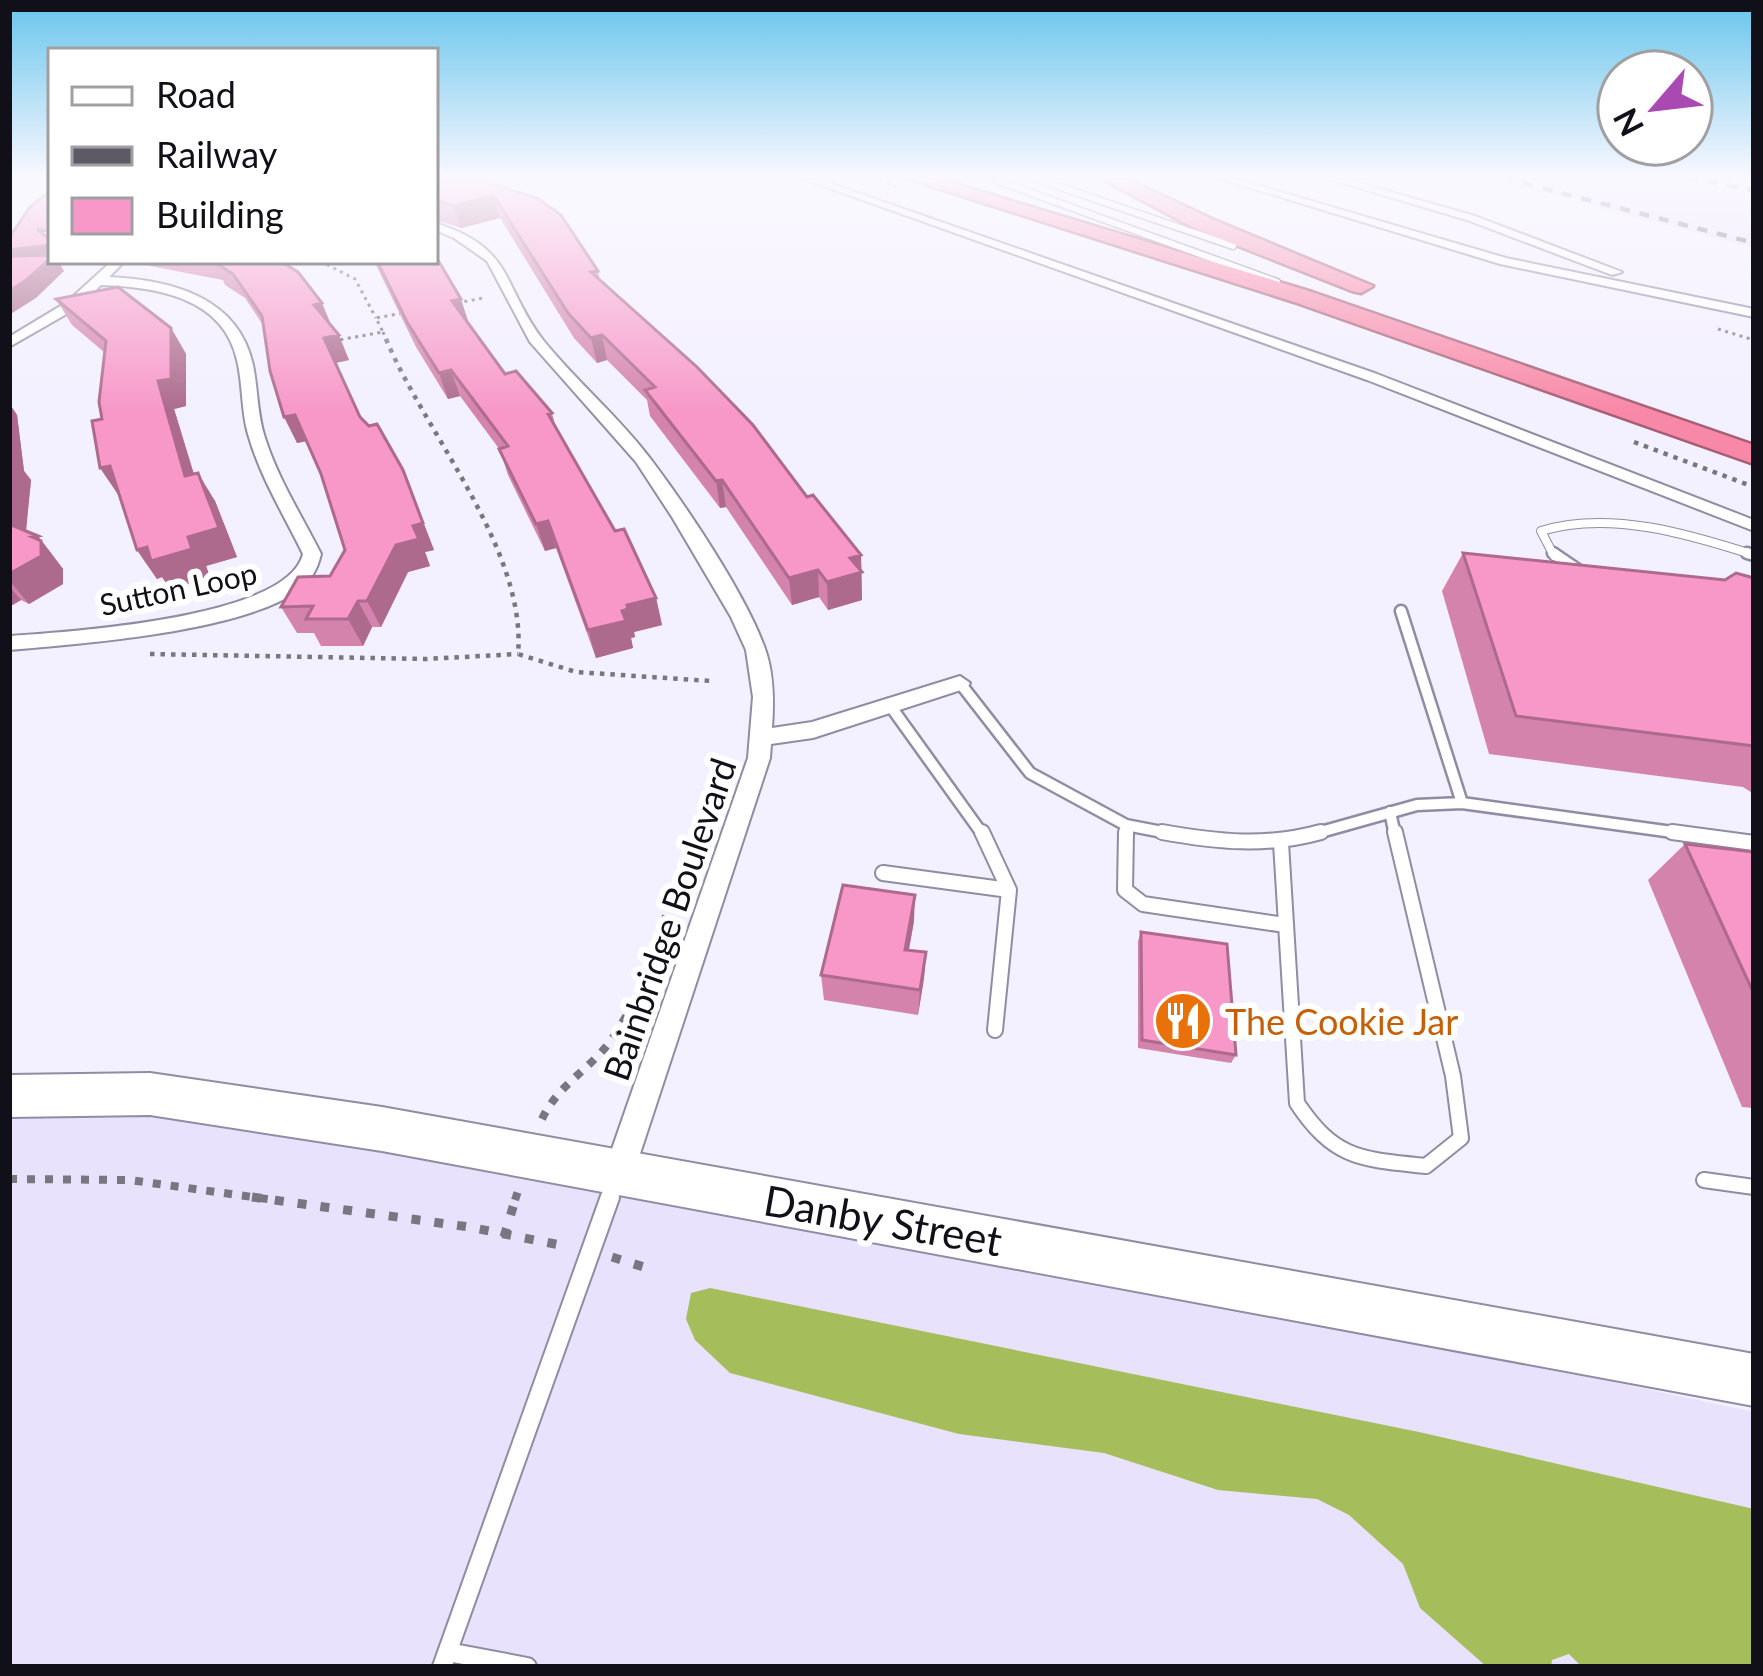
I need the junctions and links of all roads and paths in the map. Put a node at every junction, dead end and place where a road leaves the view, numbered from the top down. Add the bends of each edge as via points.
1 (487, 256) edge
2 (1028, 256) edge
3 (1170, 256) edge
4 (1204, 256) edge
5 (1278, 256) edge
6 (1488, 256) edge
7 (1575, 256) edge
8 (116, 264) edge
9 (326, 264) edge
10 (101, 281) junction
11 (1377, 292) dead end
12 (1681, 295) junction
13 (484, 298) dead end
14 (440, 306) edge
15 (419, 310) edge
16 (1754, 313) edge
17 (376, 317) junction
18 (383, 332) junction
19 (9, 344) edge
20 (313, 345) edge
21 (1524, 373) junction
22 (1754, 455) edge
23 (1754, 526) edge
24 (1754, 555) edge
25 (1600, 572) edge
26 (1401, 611) dead end
27 (9, 643) edge
28 (131, 653) dead end
29 (518, 654) junction
30 (711, 681) dead end
31 (960, 682) joint
32 (890, 704) junction
33 (761, 738) junction
34 (1462, 803) junction
35 (1390, 812) junction
36 (1126, 825) junction
37 (1754, 842) edge
38 (1281, 843) junction
39 (681, 872) dead end
40 (884, 873) dead end
41 (1009, 890) junction
42 (1285, 925) junction
43 (995, 1030) dead end
44 (553, 1090) dead end
45 (9, 1096) edge
46 (619, 1172) junction
47 (9, 1179) edge
48 (1704, 1180) dead end
49 (1754, 1187) edge
50 (504, 1237) dead end
51 (1754, 1380) edge
52 (445, 1659) edge
53 (527, 1667) edge

1 - 33 street, Bainbridge Boulevard via 535,339 642,459 741,616 764,697
2 - 23 street via 1372,377
3 - 21 highway
4 - 21 lane
5 - 11 highway
6 - 12 street
7 - 12 street
8 - 10 street
9 - 17 path via 356,279
10 - 19 street
10 - 27 street, Sutton Loop via 160,285 221,316 243,352 257,438 312,554 307,573 253,605 145,628
12 - 16 street
13 - 14 path
15 - 17 path
17 - 18 path
18 - 20 path
18 - 29 path via 462,474 506,575 520,621
21 - 22 highway
24 - 25 lane via 1601,524 1557,523 1541,531 1556,559
26 - 34 lane
28 - 29 path
29 - 30 path via 576,672
31 - 32 street
31 - 36 lane via 1030,772
32 - 33 street
32 - 41 lane via 978,824
33 - 46 street, Bainbridge Boulevard
34 - 35 lane
34 - 37 lane
35 - 38 lane
35 - 42 lane via 1461,1138 1426,1166 1367,1160 1321,1139 1297,1103
36 - 38 lane via 1210,841
36 - 42 lane via 1125,890 1143,904
38 - 42 lane
39 - 44 path via 633,998 602,1053
40 - 41 lane
41 - 43 lane
45 - 46 street, Danby Street via 150,1094
46 - 51 street, Danby Street
46 - 52 lane
47 - 50 path via 130,1180
48 - 49 lane
52 - 53 lane

